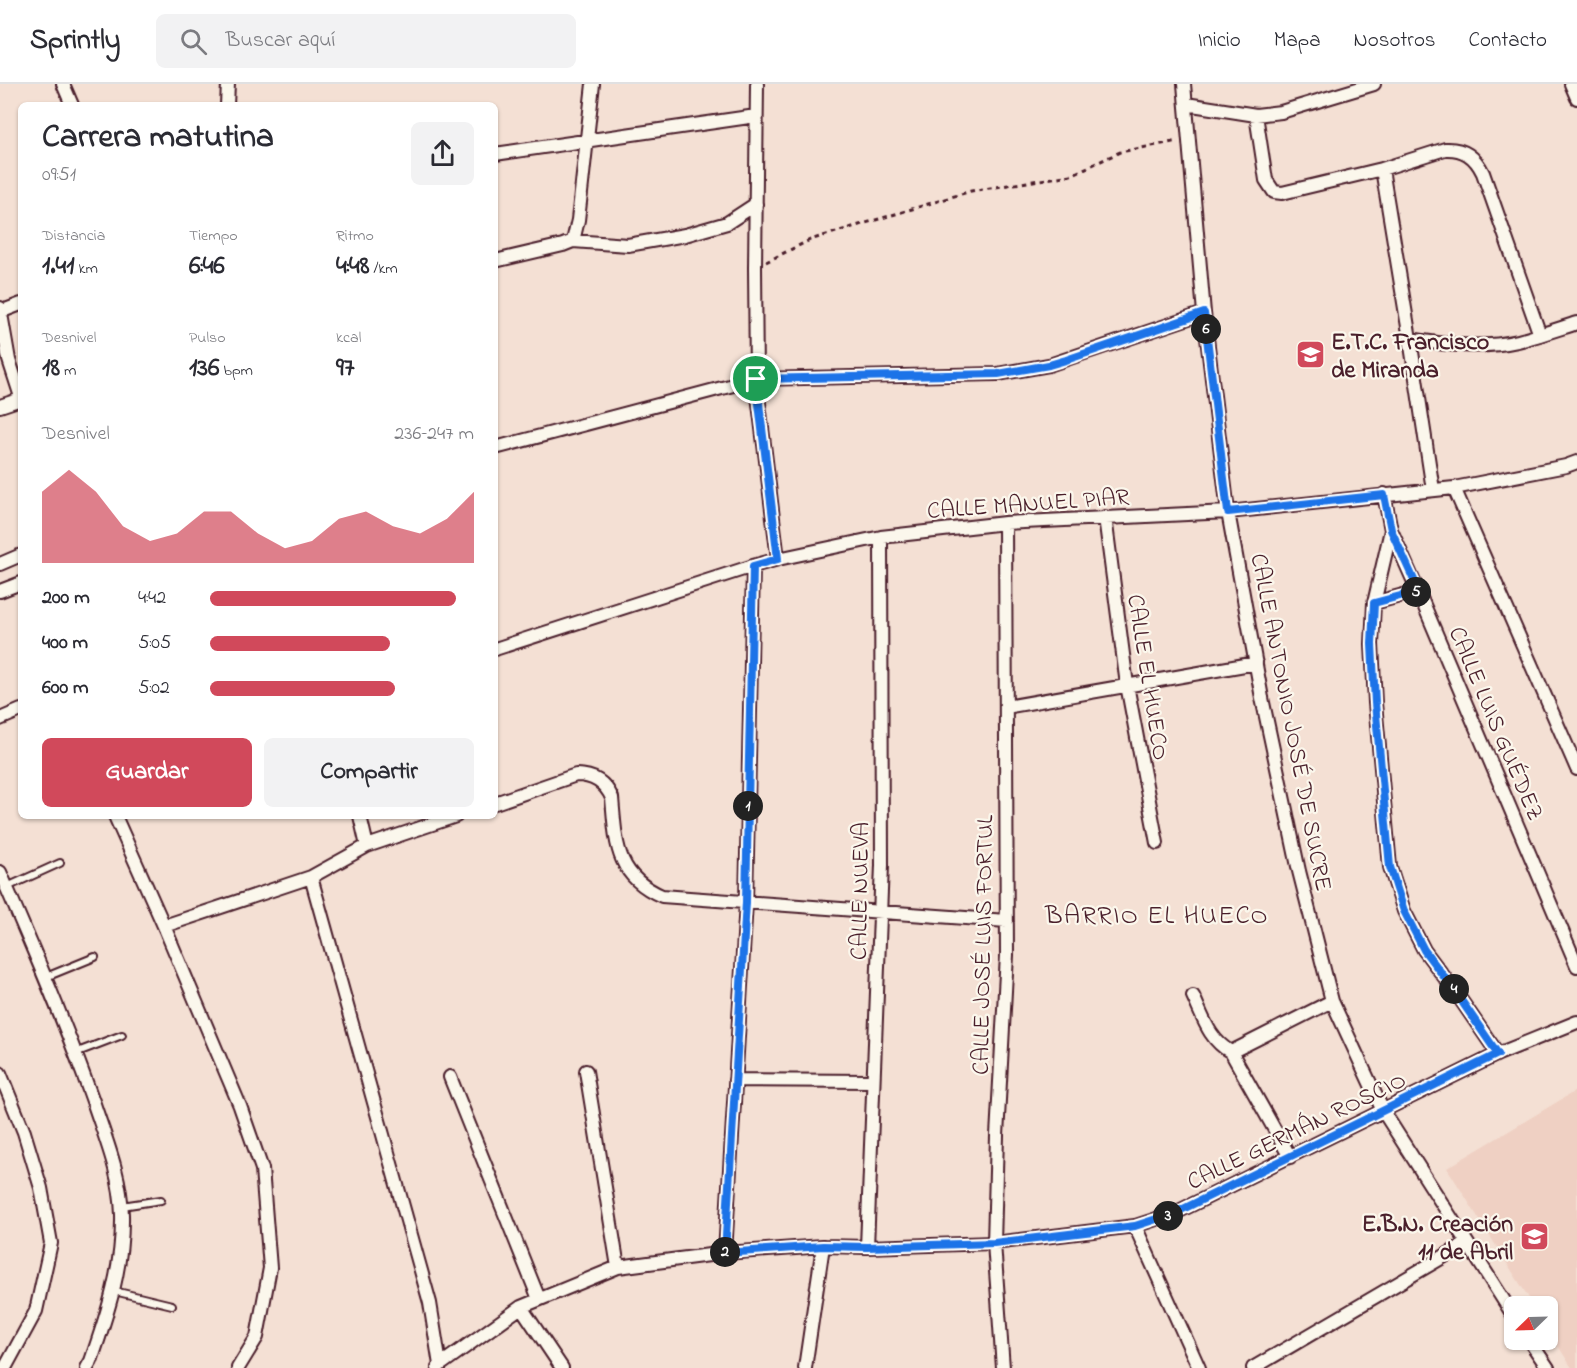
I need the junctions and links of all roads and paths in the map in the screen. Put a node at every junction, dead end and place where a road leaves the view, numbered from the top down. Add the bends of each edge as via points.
1 (63, 84) edge
2 (228, 84) edge
3 (593, 84) edge
4 (757, 84) edge
5 (1184, 84) edge
6 (1374, 84) edge
7 (1571, 84) edge
8 (1577, 98) edge
9 (71, 102) edge
10 (227, 102) edge
11 (1186, 104) junction
12 (1256, 115) junction
13 (756, 116) junction
14 (1188, 139) junction
15 (586, 141) junction
16 (498, 154) edge
17 (1382, 169) junction
18 (756, 204) junction
19 (573, 242) junction
20 (498, 260) edge
21 (755, 268) junction
22 (18, 305) edge
23 (0, 310) edge
24 (1204, 313) junction
25 (1577, 323) edge
26 (1540, 335) junction
27 (1410, 339) junction
28 (756, 379) junction
29 (18, 388) edge
30 (18, 399) edge
31 (0, 405) edge
32 (498, 447) edge
33 (1577, 462) edge
34 (1454, 488) junction
35 (1433, 490) junction
36 (1384, 495) junction
37 (1228, 512) junction
38 (1105, 517) junction
39 (1005, 523) junction
40 (1391, 530) junction
41 (881, 537) junction
42 (18, 556) edge
43 (778, 559) junction
44 (0, 564) edge
45 (753, 566) junction
46 (18, 584) edge
47 (0, 591) edge
48 (1419, 591) junction
49 (1374, 603) junction
50 (498, 648) edge
51 (1256, 663) junction
52 (1127, 685) junction
53 (1006, 707) junction
54 (18, 711) edge
55 (0, 719) edge
56 (1577, 768) edge
57 (498, 801) edge
58 (116, 819) edge
59 (361, 819) edge
60 (447, 819) edge
61 (1157, 843) dead end
62 (367, 846) junction
63 (60, 863) dead end
64 (0, 872) edge
65 (311, 877) junction
66 (7, 887) junction
67 (746, 902) junction
68 (880, 912) junction
69 (1006, 921) junction
70 (164, 926) junction
71 (94, 957) dead end
72 (1577, 966) edge
73 (46, 977) junction
74 (1193, 996) dead end
75 (1332, 1001) junction
76 (1577, 1022) edge
77 (122, 1035) dead end
78 (1231, 1052) junction
79 (75, 1053) junction
80 (1498, 1054) junction
81 (586, 1071) dead end
82 (0, 1073) edge
83 (450, 1077) dead end
84 (735, 1080) junction
85 (873, 1081) junction
86 (1383, 1111) junction
87 (1290, 1157) junction
88 (161, 1200) dead end
89 (122, 1206) junction
90 (1135, 1226) junction
91 (994, 1243) junction
92 (1467, 1243) junction
93 (823, 1246) junction
94 (867, 1247) junction
95 (725, 1253) junction
96 (618, 1267) junction
97 (114, 1291) junction
98 (539, 1299) junction
99 (1504, 1301) edge
100 (172, 1305) dead end
101 (521, 1306) junction
102 (1536, 1350) edge
103 (439, 1366) edge
104 (5, 1368) edge
105 (87, 1368) edge
106 (238, 1368) edge
107 (562, 1368) edge
108 (805, 1368) edge
109 (1003, 1368) edge
110 (1199, 1368) edge
111 (1253, 1368) edge
112 (1548, 1368) edge

1 - 9 street
2 - 10 street
3 - 15 street
4 - 13 street
5 - 11 street, CALLE ANTONIO JOSÉ DE SUCRE
6 - 12 street via 1281,112
7 - 8 street
11 - 12 street
11 - 14 street, CALLE ANTONIO JOSÉ DE SUCRE
12 - 17 street via 1266,180 1274,192
13 - 15 street
13 - 18 street
14 - 21 path via 1120,152 1071,175 971,191 810,240
14 - 24 street, CALLE ANTONIO JOSÉ DE SUCRE
15 - 16 street
15 - 19 street
17 - 26 street via 1444,149 1462,151 1475,159 1483,172
17 - 27 street
18 - 19 street via 727,223 685,235 628,245
18 - 21 street
19 - 20 street
21 - 28 street
22 - 23 street
23 - 29 street
24 - 28 street via 1066,360 998,374
24 - 37 street, CALLE ANTONIO JOSÉ DE SUCRE
25 - 26 street
26 - 27 street via 1479,345
27 - 35 street
28 - 32 street
28 - 43 street
30 - 31 street
33 - 34 street, CALLE MANUEL PIAR
34 - 35 street, CALLE MANUEL PIAR
34 - 56 street
35 - 36 street, CALLE MANUEL PIAR
36 - 37 street, CALLE MANUEL PIAR
36 - 40 street, CALLE LUIS GUÉDEZ
37 - 38 street, CALLE MANUEL PIAR
37 - 51 street, CALLE ANTONIO JOSÉ DE SUCRE
38 - 39 street, CALLE MANUEL PIAR
38 - 52 street, CALLE EL HUECO
39 - 41 street, CALLE MANUEL PIAR
39 - 53 street, CALLE JOSÉ LUIS FORTUL
40 - 48 street, CALLE LUIS GUÉDEZ
40 - 49 street
41 - 43 street, CALLE MANUEL PIAR
41 - 68 street, CALLE NUEVA
42 - 44 street
43 - 45 street, CALLE MANUEL PIAR
45 - 50 street, CALLE MANUEL PIAR
45 - 67 street
46 - 47 street
48 - 49 street
48 - 72 street, CALLE LUIS GUÉDEZ
49 - 80 street via 1375,703 1390,867 1404,911 1424,950
51 - 52 street
51 - 75 street, CALLE ANTONIO JOSÉ DE SUCRE via 1299,871
52 - 53 street
52 - 61 street, CALLE EL HUECO
53 - 69 street, CALLE JOSÉ LUIS FORTUL
54 - 55 street
57 - 67 street via 576,775 600,781 612,798 616,843 623,862 643,886 662,896
58 - 70 street
59 - 62 street
60 - 62 street
62 - 65 street
63 - 66 lane
64 - 66 street
65 - 70 street
65 - 103 street via 430,1303
66 - 73 street
67 - 68 street
67 - 84 street
68 - 69 street
68 - 85 street, CALLE NUEVA
69 - 91 street, CALLE JOSÉ LUIS FORTUL
70 - 106 street via 240,1106 262,1169 270,1268 257,1337
71 - 73 lane
73 - 79 street
74 - 78 street via 1213,1038
75 - 78 street
75 - 86 street, CALLE ANTONIO JOSÉ DE SUCRE
76 - 80 street, CALLE GERMÁN ROSCIO
77 - 79 lane
78 - 87 street
79 - 89 street via 112,1156
80 - 86 street, CALLE GERMÁN ROSCIO
81 - 96 street
82 - 104 street via 24,1131 41,1188 51,1243 36,1311
83 - 98 street
84 - 85 street
84 - 95 street
85 - 94 street, CALLE NUEVA
86 - 87 street, CALLE GERMÁN ROSCIO
86 - 92 street, CALLE ANTONIO JOSÉ DE SUCRE
87 - 90 street, CALLE GERMÁN ROSCIO via 1175,1213
88 - 89 lane
89 - 97 street via 120,1260
90 - 91 street, CALLE GERMÁN ROSCIO
90 - 110 street
91 - 94 street, CALLE GERMÁN ROSCIO
91 - 109 street, CALLE JOSÉ LUIS FORTUL
92 - 99 street, CALLE ANTONIO JOSÉ DE SUCRE
92 - 111 street
93 - 94 street, CALLE GERMÁN ROSCIO
93 - 95 street, CALLE GERMÁN ROSCIO
93 - 108 street
95 - 96 street, CALLE GERMÁN ROSCIO
96 - 98 street, CALLE GERMÁN ROSCIO
97 - 100 lane
97 - 105 street
98 - 101 street, CALLE GERMÁN ROSCIO
101 - 103 street, CALLE GERMÁN ROSCIO
101 - 107 street
102 - 112 street

